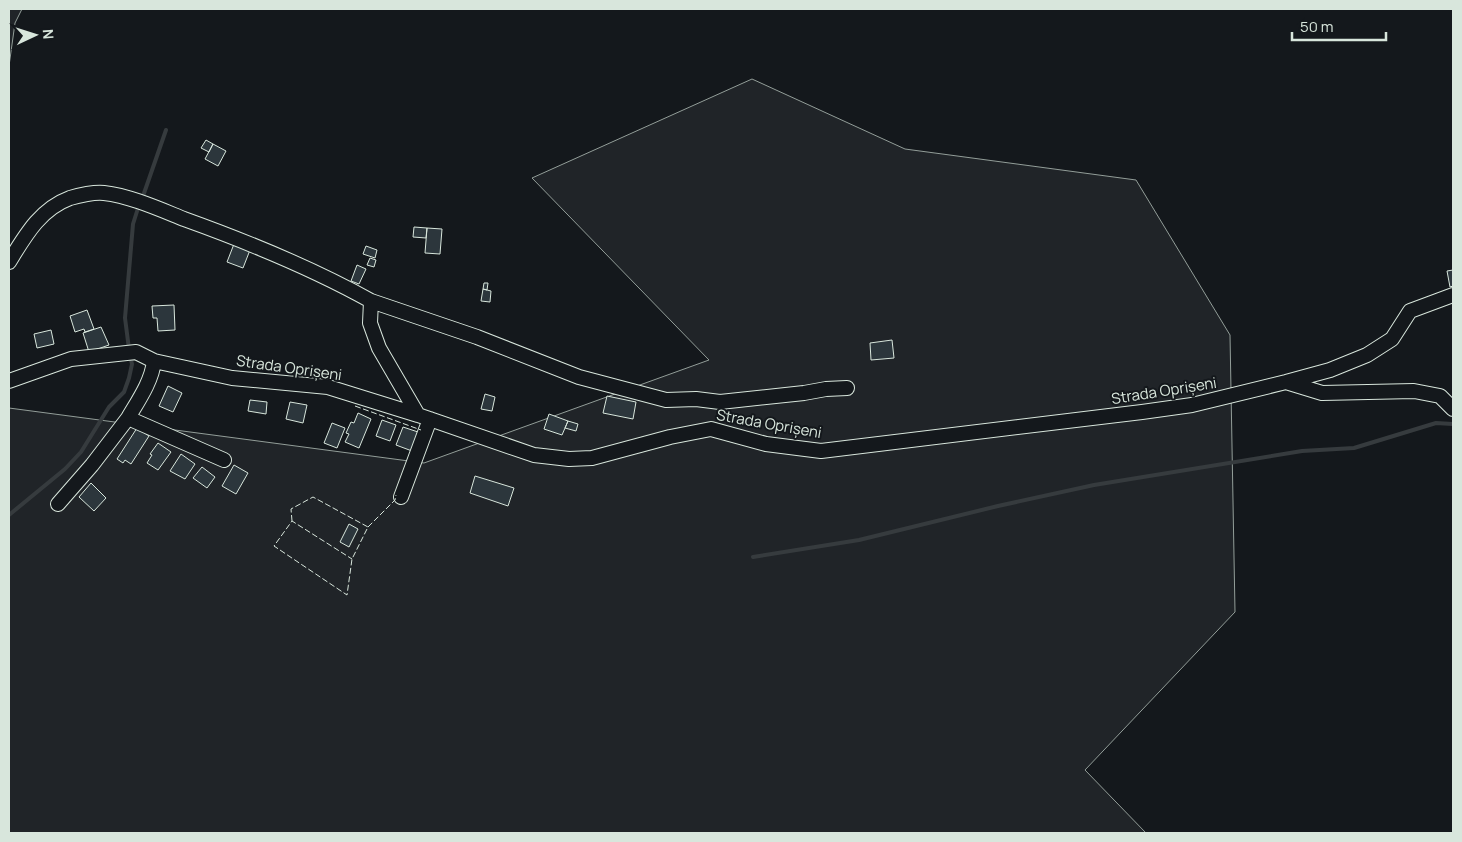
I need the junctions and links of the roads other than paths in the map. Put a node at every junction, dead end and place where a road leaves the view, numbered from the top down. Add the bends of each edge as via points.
1 (9, 262) edge
2 (1453, 295) edge
3 (372, 301) junction
4 (154, 361) junction
5 (9, 381) edge
6 (1286, 382) junction
7 (848, 388) dead end
8 (1453, 409) edge
9 (424, 417) junction
10 (128, 418) junction
11 (224, 460) dead end
12 (401, 497) dead end
13 (58, 504) dead end

1 - 3 street via 27,231 45,212 71,198 103,193 140,202 237,238
2 - 6 street, Strada Oprișeni via 1410,311 1392,339 1366,355 1330,370
3 - 7 street via 579,377 666,400 720,402
3 - 9 street via 370,323 378,348
4 - 5 street, Strada Oprișeni via 129,352 71,359
4 - 9 street, Strada Oprișeni via 232,378 328,387
4 - 10 street via 142,395
6 - 8 street via 1322,393 1414,391 1440,396
6 - 9 street, Strada Oprișeni via 1192,405 821,451 766,444 711,430 670,437 592,458 568,459 534,454
9 - 12 street
10 - 11 street
10 - 13 street

